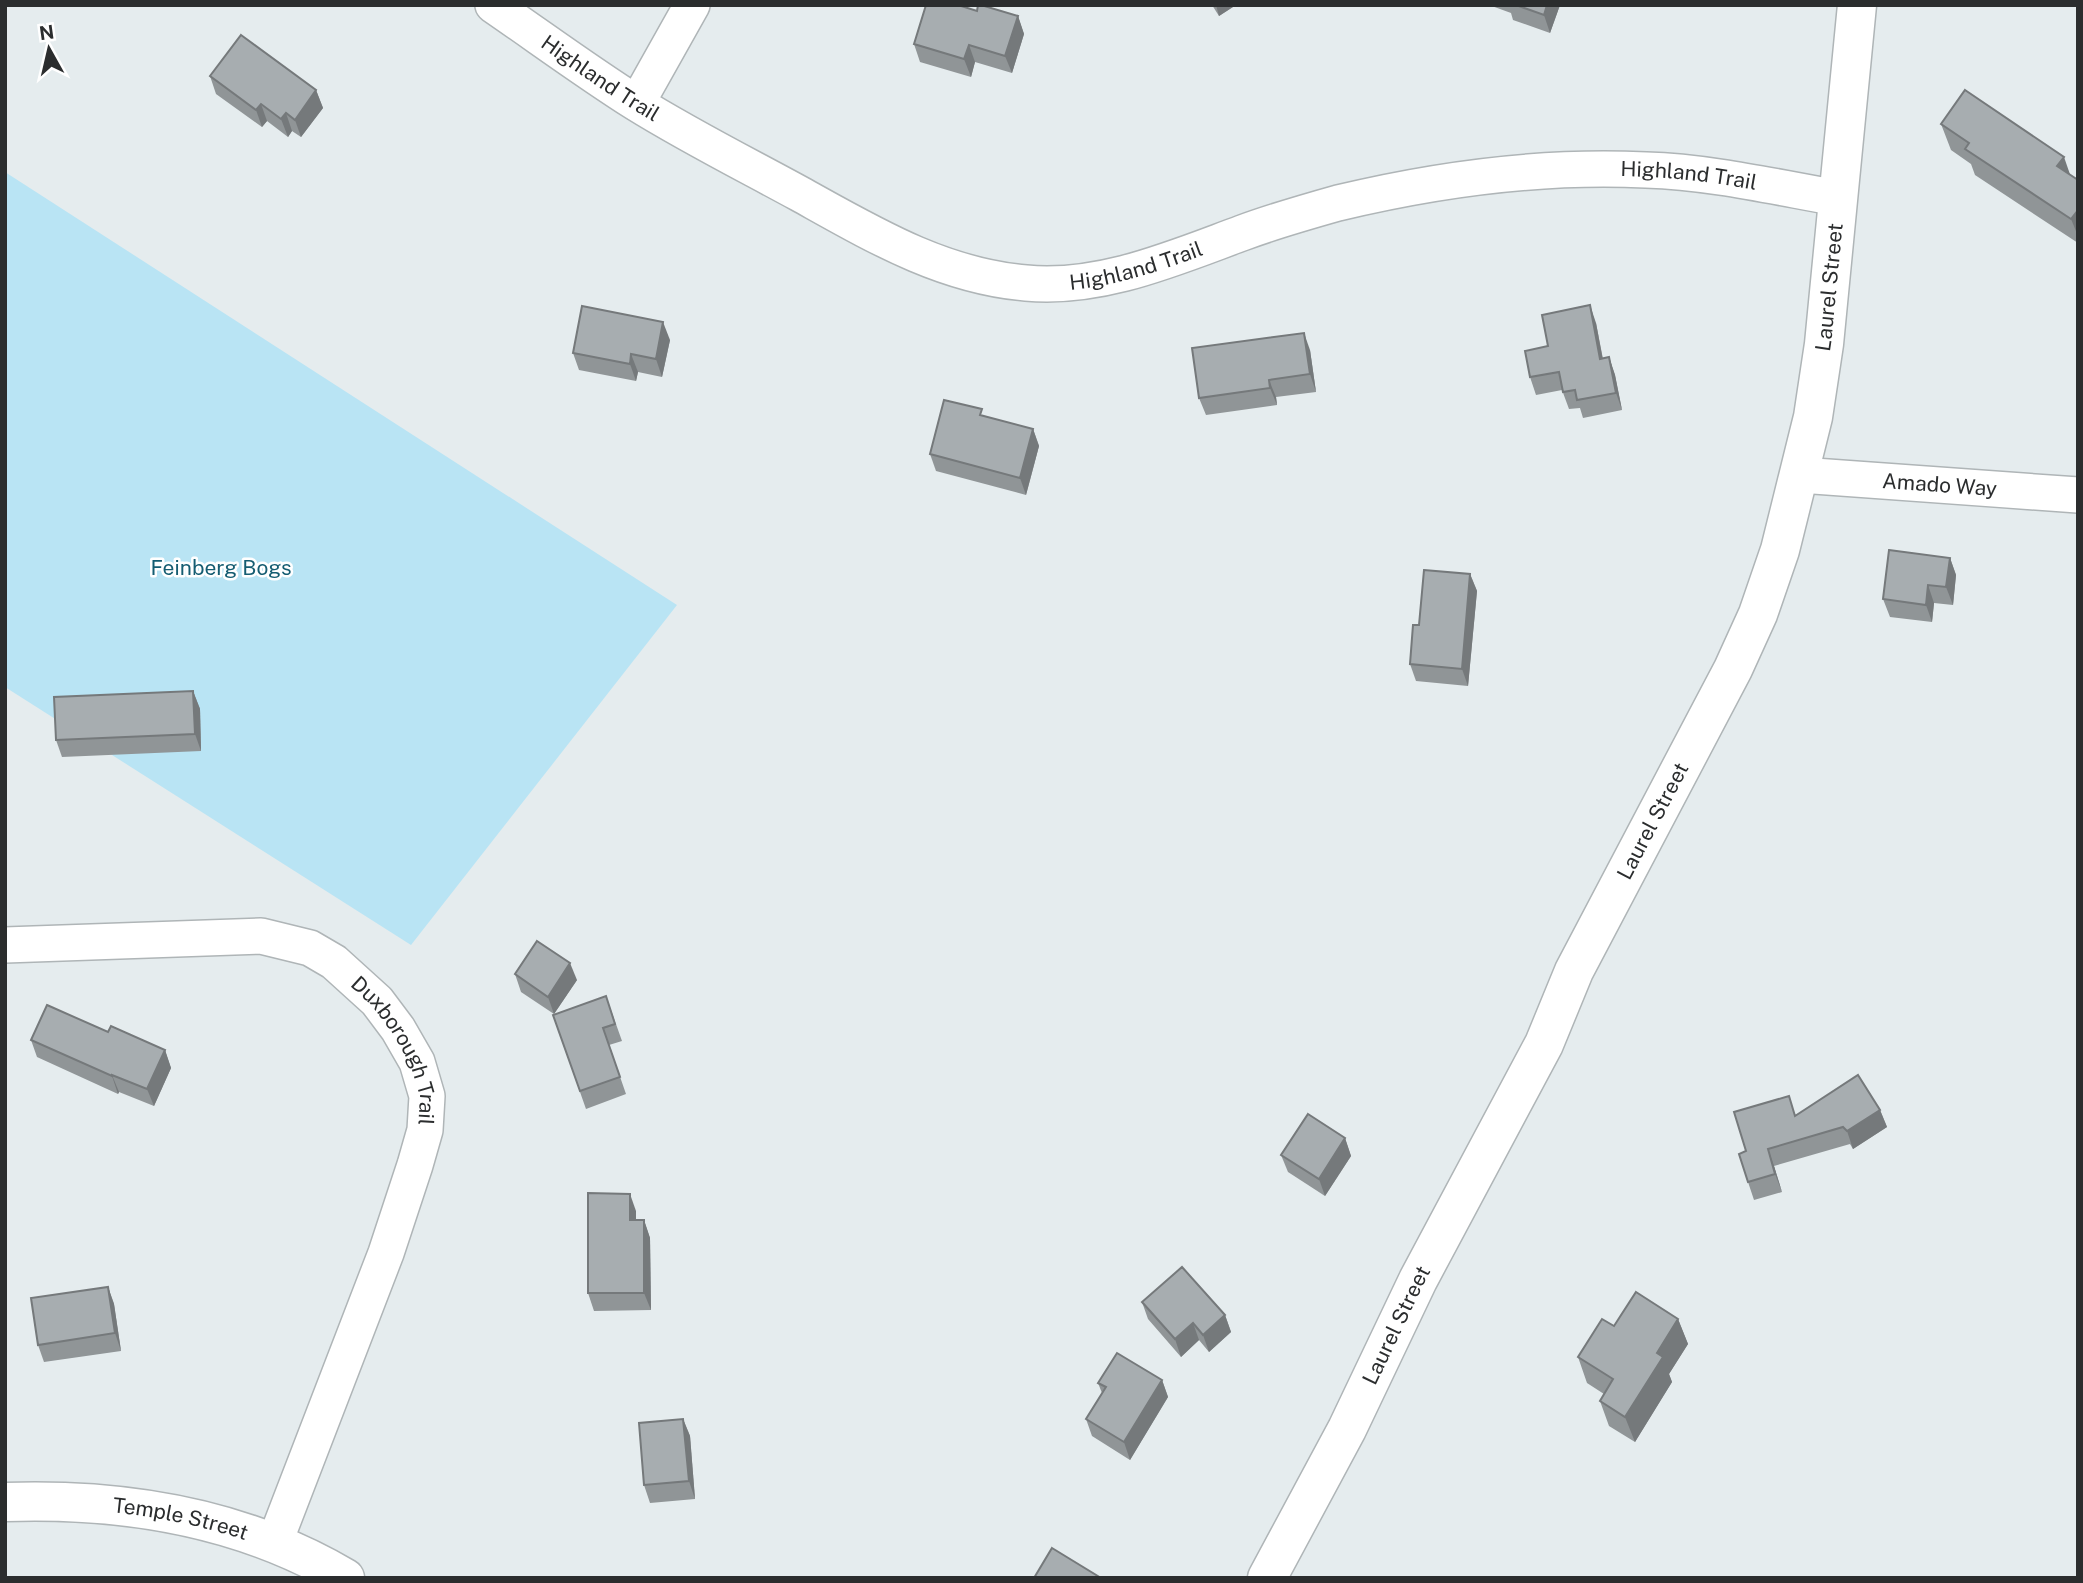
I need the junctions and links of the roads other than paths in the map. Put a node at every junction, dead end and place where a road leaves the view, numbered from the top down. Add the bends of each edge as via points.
1 (493, 5) edge
2 (692, 5) edge
3 (1857, 5) edge
4 (637, 103) junction
5 (1838, 198) junction
6 (1800, 475) junction
7 (2078, 495) edge
8 (5, 945) edge
9 (5, 1502) edge
10 (274, 1544) junction
11 (345, 1578) edge
12 (1266, 1578) edge

1 - 4 street, Highland Trail
2 - 4 street
3 - 5 main road, Laurel Street
4 - 5 street, Highland Trail via 884,241 960,271 1029,284 1069,282 1149,267 1339,203 1511,174 1647,170
5 - 6 main road, Laurel Street via 1824,344
6 - 7 street, Amado Way
6 - 12 main road, Laurel Street via 1776,563 1733,669 1607,906 1544,1044 1418,1280 1347,1429
8 - 10 street, Duxborough Trail via 261,936 310,947 334,961 377,1000 416,1062 427,1096 425,1130 415,1164 386,1253
9 - 10 main road, Temple Street via 100,1503 152,1509
10 - 11 main road, Temple Street

